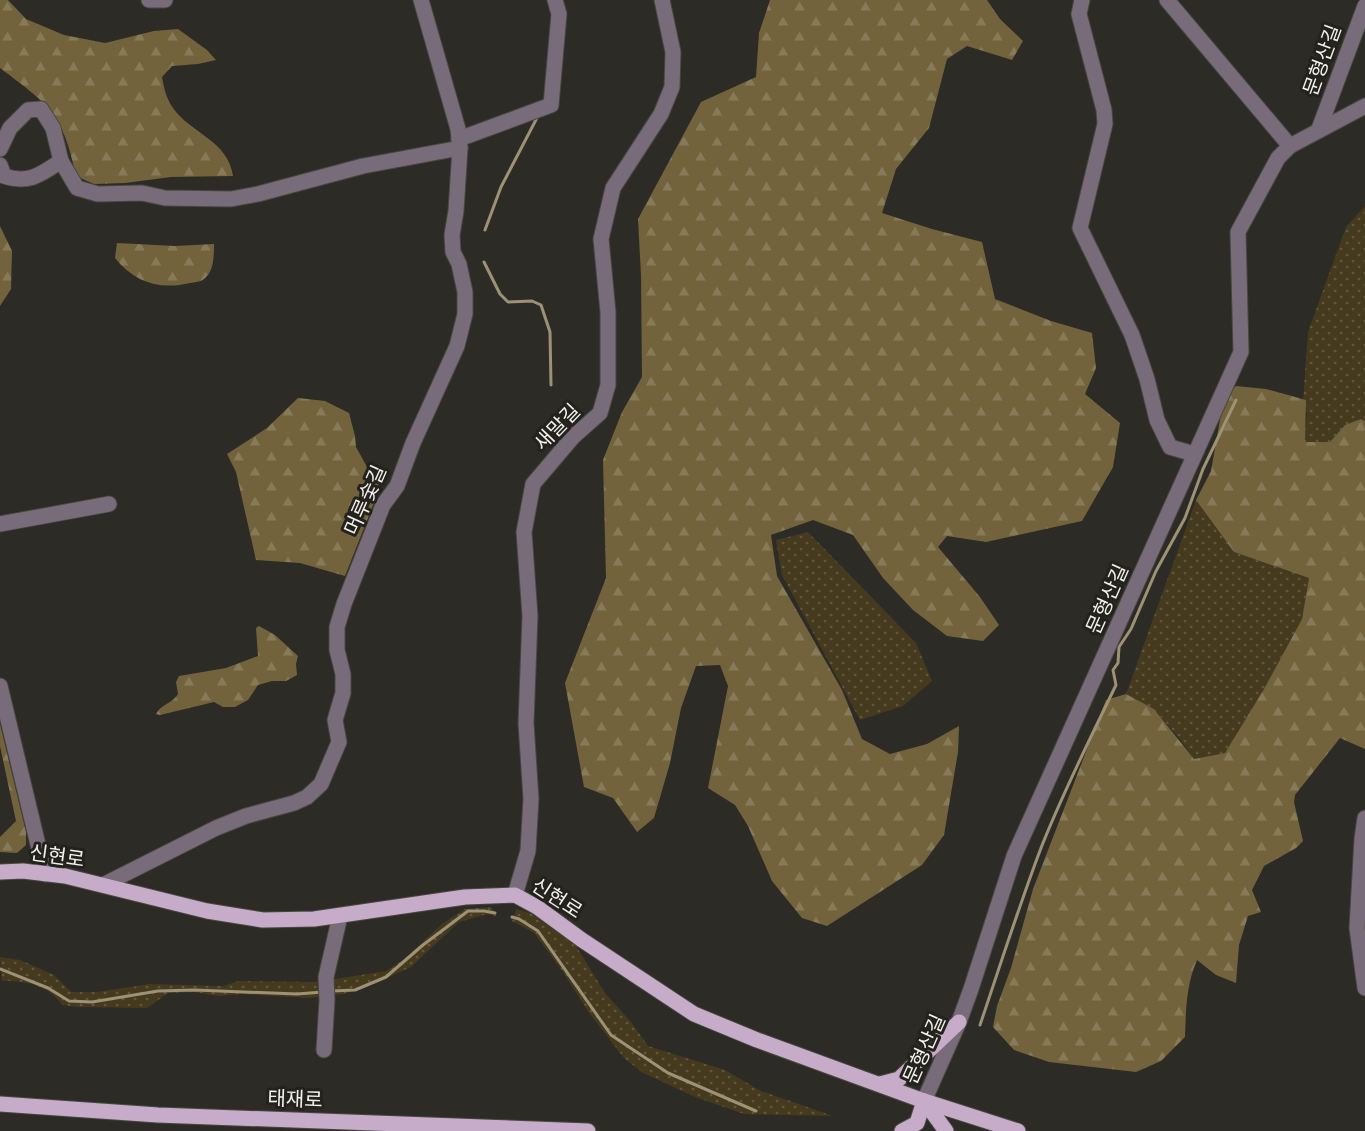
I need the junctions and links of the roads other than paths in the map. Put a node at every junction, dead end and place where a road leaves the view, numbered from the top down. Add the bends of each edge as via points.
1 (149, 0) edge
2 (165, 0) edge
3 (421, 0) edge
4 (555, 0) edge
5 (662, 0) edge
6 (1082, 0) edge
7 (1167, 0) edge
8 (1365, 6) edge
9 (1365, 105) edge
10 (1319, 129) junction
11 (460, 143) junction
12 (1290, 146) junction
13 (0, 149) edge
14 (61, 161) junction
15 (0, 165) edge
16 (1194, 454) junction
17 (109, 504) dead end
18 (0, 525) edge
19 (0, 686) edge
20 (1365, 818) edge
21 (0, 872) edge
22 (45, 874) junction
23 (103, 885) junction
24 (515, 895) junction
25 (340, 916) junction
26 (1365, 988) edge
27 (959, 1022) junction
28 (324, 1050) dead end
29 (880, 1084) junction
30 (924, 1101) junction
31 (0, 1104) edge
32 (0, 1110) edge
33 (413, 1131) edge
34 (588, 1131) edge
35 (902, 1131) edge
36 (946, 1131) edge
37 (1018, 1131) edge

1 - 2 street
3 - 11 street, 머루숯길
4 - 11 street via 559,14 551,105
5 - 24 street, 새말길 via 673,52 672,87 661,114 613,188 601,239 608,312 608,385 600,413 573,437 533,484 524,532 530,616 526,723 531,799 528,851
6 - 16 street via 1079,14 1105,124 1080,228 1132,335 1162,434 1170,447
7 - 12 street
8 - 10 street, 문형산길
9 - 10 street, 문형산길
10 - 12 street, 문형산길
11 - 14 street via 231,199 88,192 77,188
11 - 23 street, 머루숯길 via 452,235 465,292 465,314 458,346 396,486 383,505 344,604 337,627 344,693 335,720 339,742 321,784 307,797 216,828
12 - 16 street, 문형산길 via 1278,158 1238,232 1241,351
13 - 14 street via 10,128 28,110 41,109 53,128
14 - 15 street via 36,178 16,180 4,176
16 - 27 street, 문형산길 via 1014,856
17 - 18 street
19 - 22 street
20 - 26 street via 1357,928
21 - 22 main road, 신현로
22 - 23 main road, 신현로
23 - 25 main road, 신현로 via 207,911 263,920
24 - 25 main road, 신현로 via 465,897
24 - 29 main road, 신현로 via 694,1014
25 - 28 street via 326,977
27 - 29 main road via 899,1079
27 - 30 street, 문형산길
29 - 30 main road, 신현로
30 - 35 main road via 917,1123
30 - 36 main road
30 - 37 main road, 신현로
31 - 34 main road, 태재로
32 - 33 main road, 태재로

